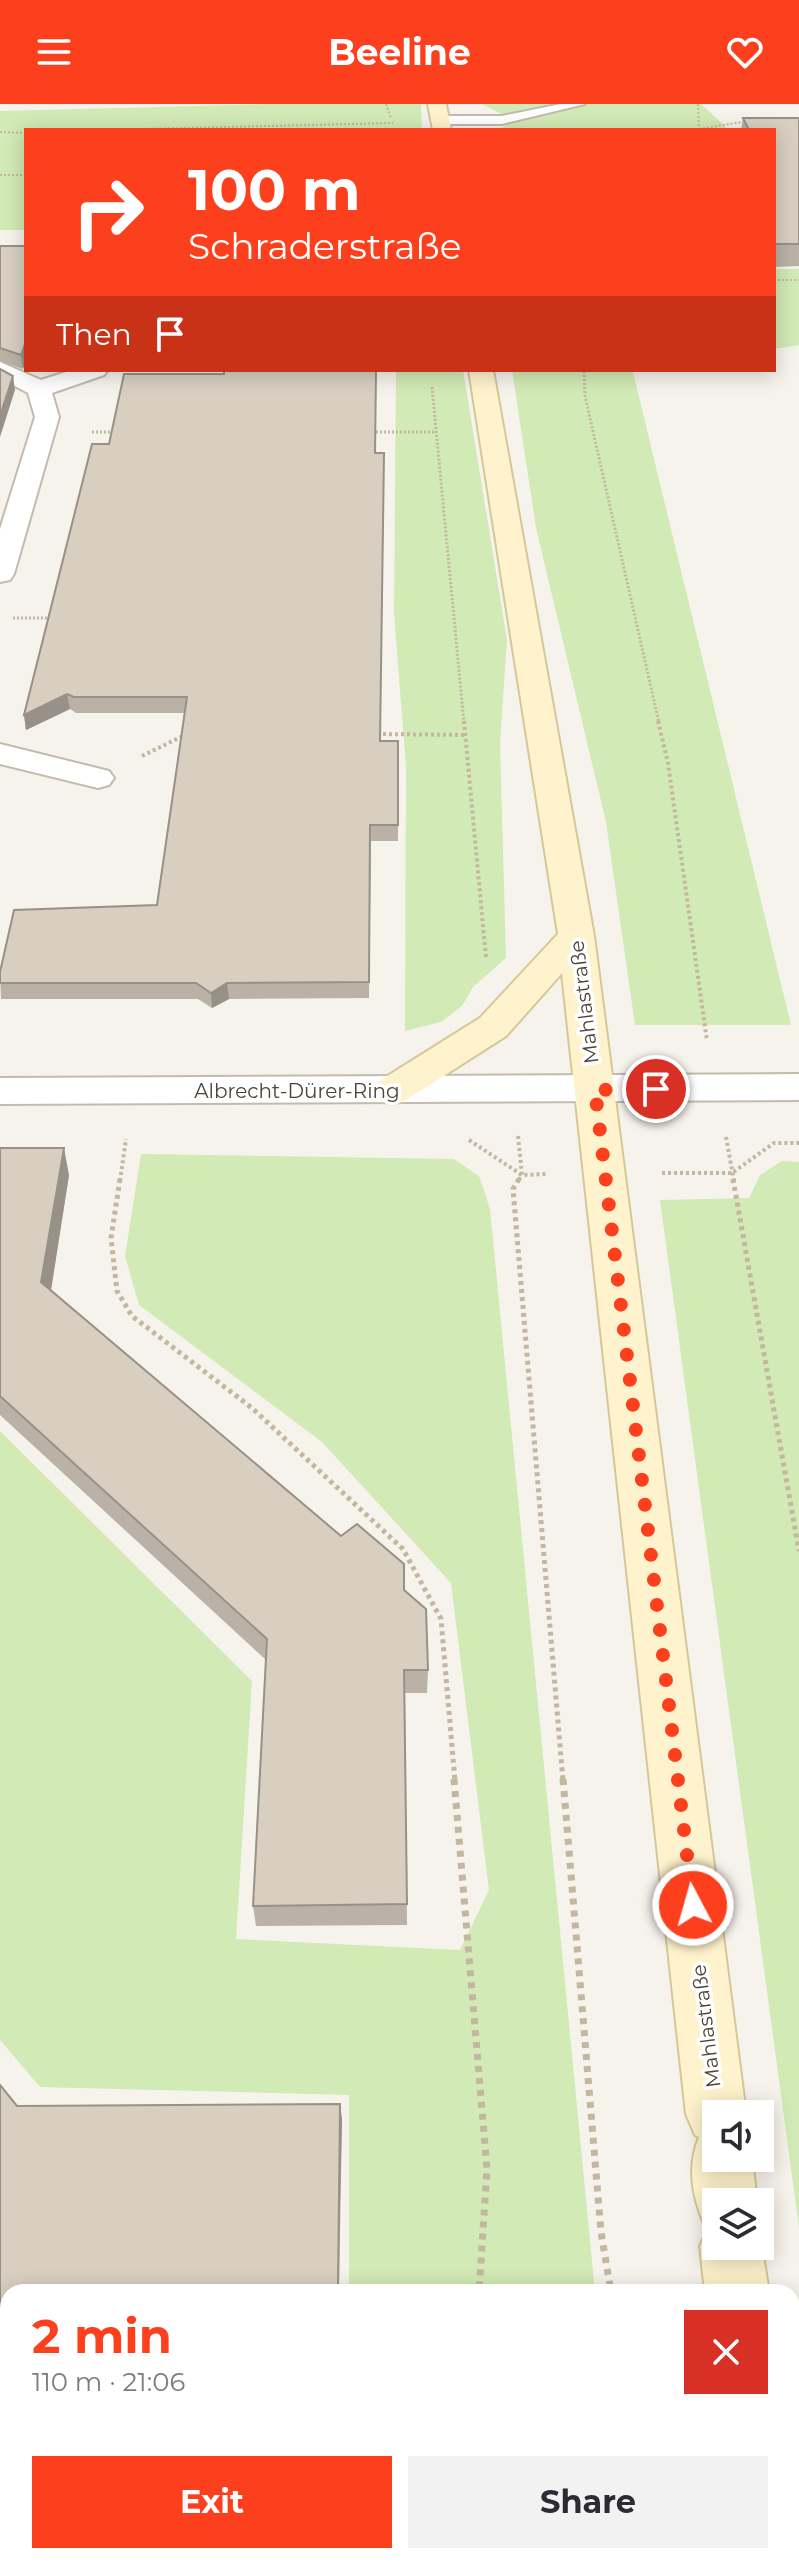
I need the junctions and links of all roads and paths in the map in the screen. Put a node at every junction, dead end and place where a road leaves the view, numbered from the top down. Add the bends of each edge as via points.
1 (579, 104) edge
2 (698, 104) edge
3 (440, 118) edge
4 (762, 119) edge
5 (393, 123) dead end
6 (184, 128) edge
7 (698, 128) edge
8 (710, 128) edge
9 (0, 132) edge
10 (24, 133) edge
11 (0, 175) edge
12 (24, 175) edge
13 (776, 280) edge
14 (799, 280) edge
15 (0, 369) edge
16 (90, 372) edge
17 (481, 372) edge
18 (584, 372) edge
19 (431, 386) dead end
20 (39, 389) junction
21 (43, 432) junction
22 (122, 432) edge
23 (357, 432) edge
24 (436, 432) junction
25 (0, 574) edge
26 (0, 618) edge
27 (63, 618) edge
28 (201, 734) edge
29 (373, 734) edge
30 (467, 735) junction
31 (0, 754) edge
32 (98, 778) joint
33 (576, 936) junction
34 (487, 970) dead end
35 (706, 1036) dead end
36 (799, 1087) edge
37 (595, 1090) junction
38 (0, 1091) edge
39 (392, 1091) junction
40 (127, 1137) dead end
41 (799, 1143) edge
42 (522, 1175) dead end
43 (799, 1551) edge
44 (714, 2100) edge
45 (734, 2260) edge
46 (480, 2284) edge
47 (610, 2284) edge
48 (736, 2284) edge

1 - 3 lane via 502,120
2 - 7 path
4 - 8 path
5 - 6 path
9 - 10 path
11 - 12 path
13 - 14 path
15 - 20 street
16 - 20 street
17 - 33 street, Mahlastraße
18 - 35 path via 585,396 668,763
19 - 24 path
20 - 21 street via 47,417
21 - 22 path
21 - 25 street
23 - 24 path
24 - 30 path
26 - 27 path
28 - 32 path via 185,734
29 - 30 path
30 - 34 path
31 - 32 street
33 - 37 street, Mahlastraße
33 - 39 street via 493,1027
36 - 37 street, Albrecht-Dürer-Ring
37 - 39 street, Albrecht-Dürer-Ring
37 - 44 street, Mahlastraße
38 - 39 street, Albrecht-Dürer-Ring
40 - 46 path via 111,1238 117,1291 132,1316 252,1408 403,1549 441,1619 487,2169
41 - 43 path via 774,1143 732,1173
42 - 47 path via 513,1189 601,2232
45 - 48 street

